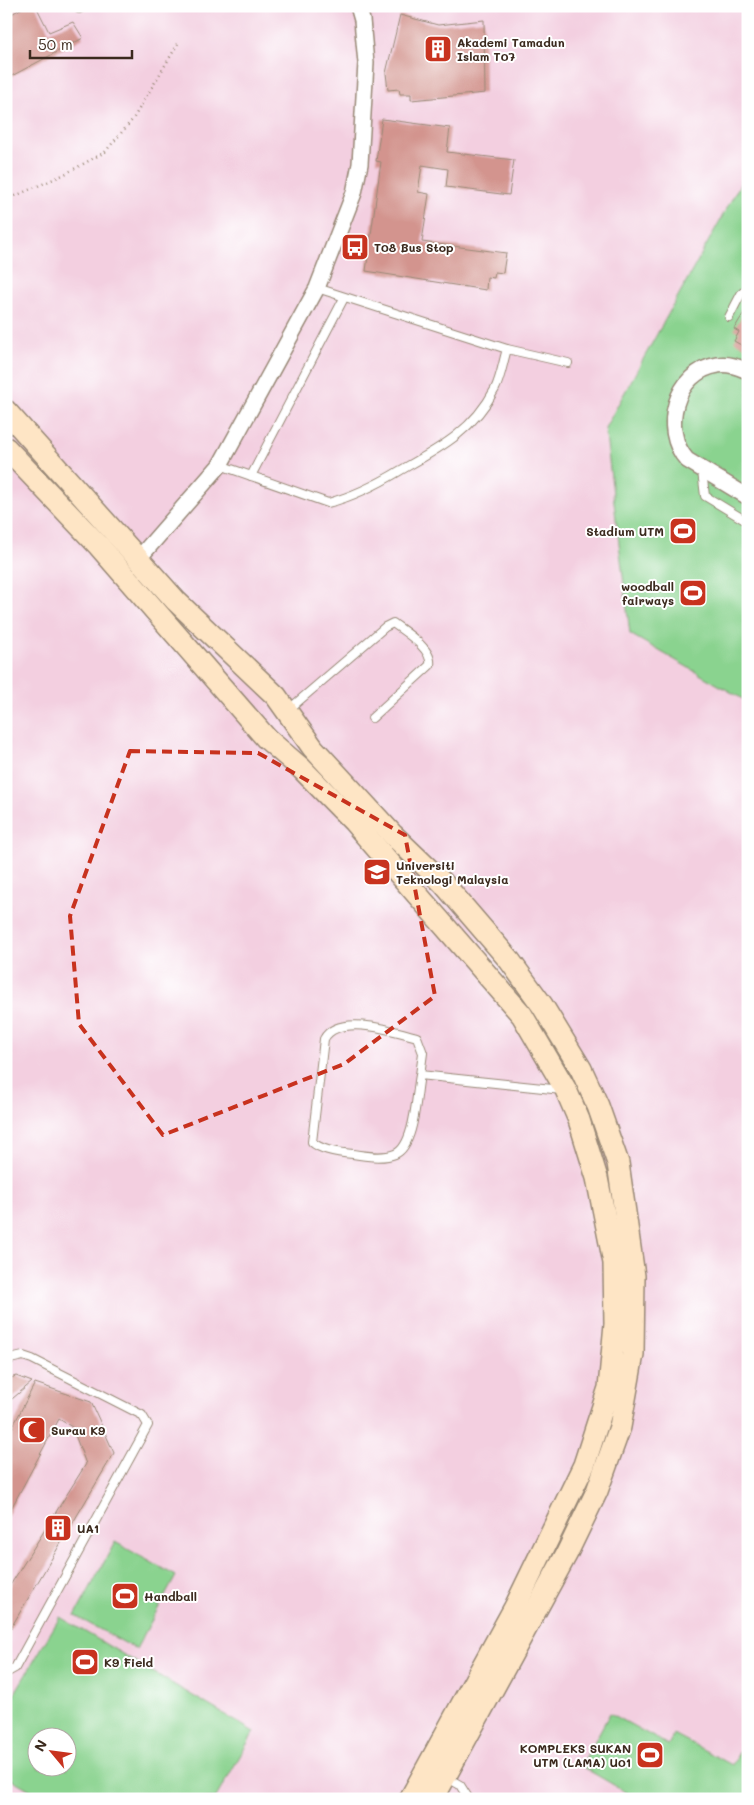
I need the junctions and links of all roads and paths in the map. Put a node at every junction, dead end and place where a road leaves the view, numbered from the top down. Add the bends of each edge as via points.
1 (358, 6) edge
2 (179, 42) dead end
3 (6, 200) edge
4 (317, 288) junction
5 (748, 288) edge
6 (344, 298) junction
7 (729, 317) dead end
8 (507, 349) junction
9 (568, 363) dead end
10 (748, 371) edge
11 (6, 411) edge
12 (6, 448) edge
13 (220, 465) junction
14 (702, 471) junction
15 (251, 476) junction
16 (748, 497) edge
17 (748, 522) edge
18 (139, 558) junction
19 (260, 681) junction
20 (224, 687) junction
21 (287, 711) junction
22 (372, 718) dead end
23 (420, 1075) junction
24 (566, 1090) junction
25 (6, 1360) edge
26 (6, 1673) edge
27 (446, 1778) junction
28 (410, 1799) edge
29 (433, 1799) edge
30 (466, 1799) edge

1 - 4 street via 366,63 360,164 354,193
2 - 3 path via 133,120 105,152
4 - 6 lane
4 - 13 street
5 - 7 lane via 741,294
6 - 8 lane
6 - 15 lane
8 - 9 lane
8 - 15 lane via 495,388 472,422 430,456 378,484 328,503
10 - 14 street via 730,364 705,369 688,381 675,406 673,438 679,452
11 - 18 street
12 - 20 street via 99,546
13 - 15 lane
13 - 18 street
14 - 16 street
14 - 17 lane via 705,496
18 - 19 street via 176,601
19 - 20 street via 242,691
19 - 21 street
20 - 24 street via 266,738 354,822 516,1007
21 - 22 lane via 393,623 426,651 431,662
21 - 27 street via 313,748 393,835 443,883 537,997 581,1069 618,1163 634,1276 633,1354 620,1427 596,1491 567,1553
23 - 23 lane via 423,1053 417,1037 375,1027 340,1026 332,1029 324,1040 312,1142 316,1146 358,1155 383,1156 401,1151 408,1142
23 - 24 lane
24 - 28 street via 597,1178 614,1263 615,1324 609,1388 580,1474 515,1607
25 - 26 lane via 23,1356 32,1359 142,1415 148,1425 15,1668
27 - 29 street
27 - 30 lane via 460,1785

